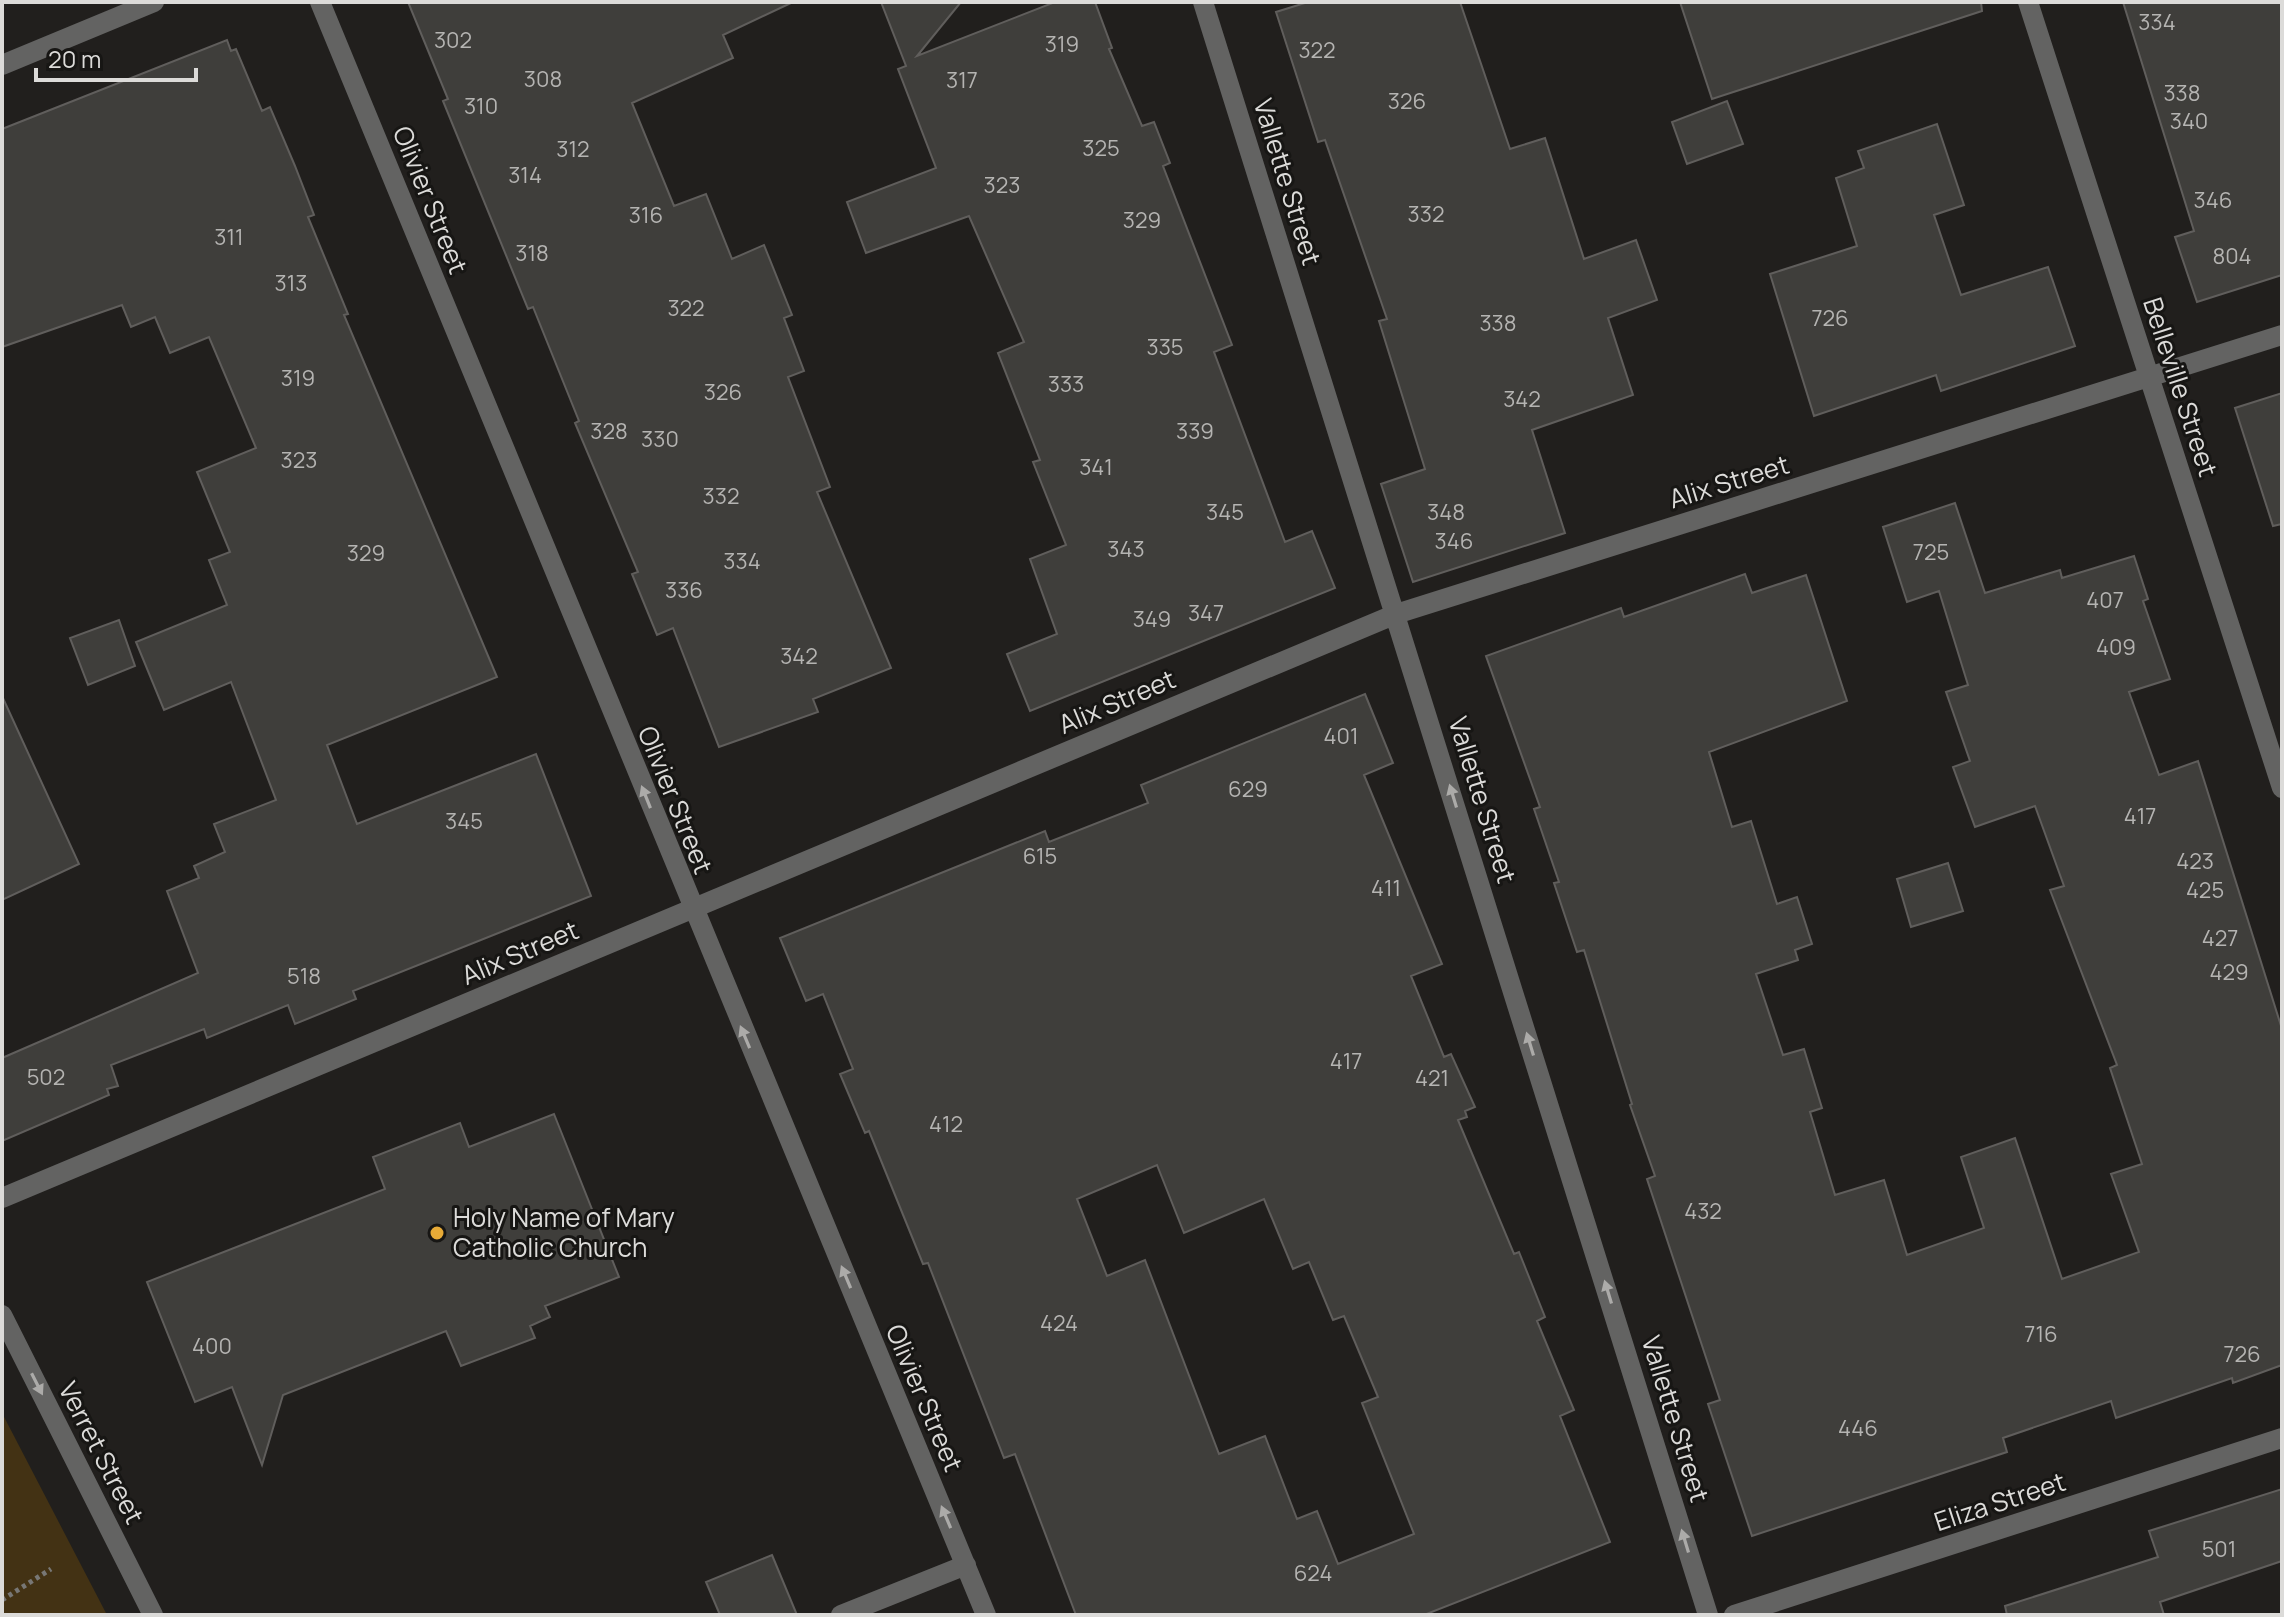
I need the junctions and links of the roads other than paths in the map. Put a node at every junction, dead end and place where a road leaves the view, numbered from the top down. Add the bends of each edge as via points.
1 (154, 2) edge
2 (320, 2) edge
3 (1203, 2) edge
4 (2028, 2) edge
5 (2, 65) edge
6 (2282, 335) edge
7 (2149, 378) junction
8 (1396, 614) junction
9 (2282, 788) edge
10 (692, 909) junction
11 (2, 1198) edge
12 (2, 1315) edge
13 (2282, 1438) edge
14 (966, 1565) junction
15 (153, 1615) edge
16 (841, 1615) edge
17 (986, 1615) edge
18 (1708, 1615) edge
19 (1734, 1615) edge

1 - 5 street
10 -> 2 street, Olivier Street
3 - 8 street, Vallette Street
4 - 7 street, Belleville Street
6 - 7 street, Alix Street
7 - 8 street, Alix Street
7 - 9 street, Belleville Street
8 - 10 street, Alix Street
18 -> 8 street, Vallette Street
10 - 11 street, Alix Street
14 -> 10 street, Olivier Street
12 -> 15 street, Verret Street
13 - 19 street, Eliza Street
14 - 16 street
14 - 17 street, Olivier Street

